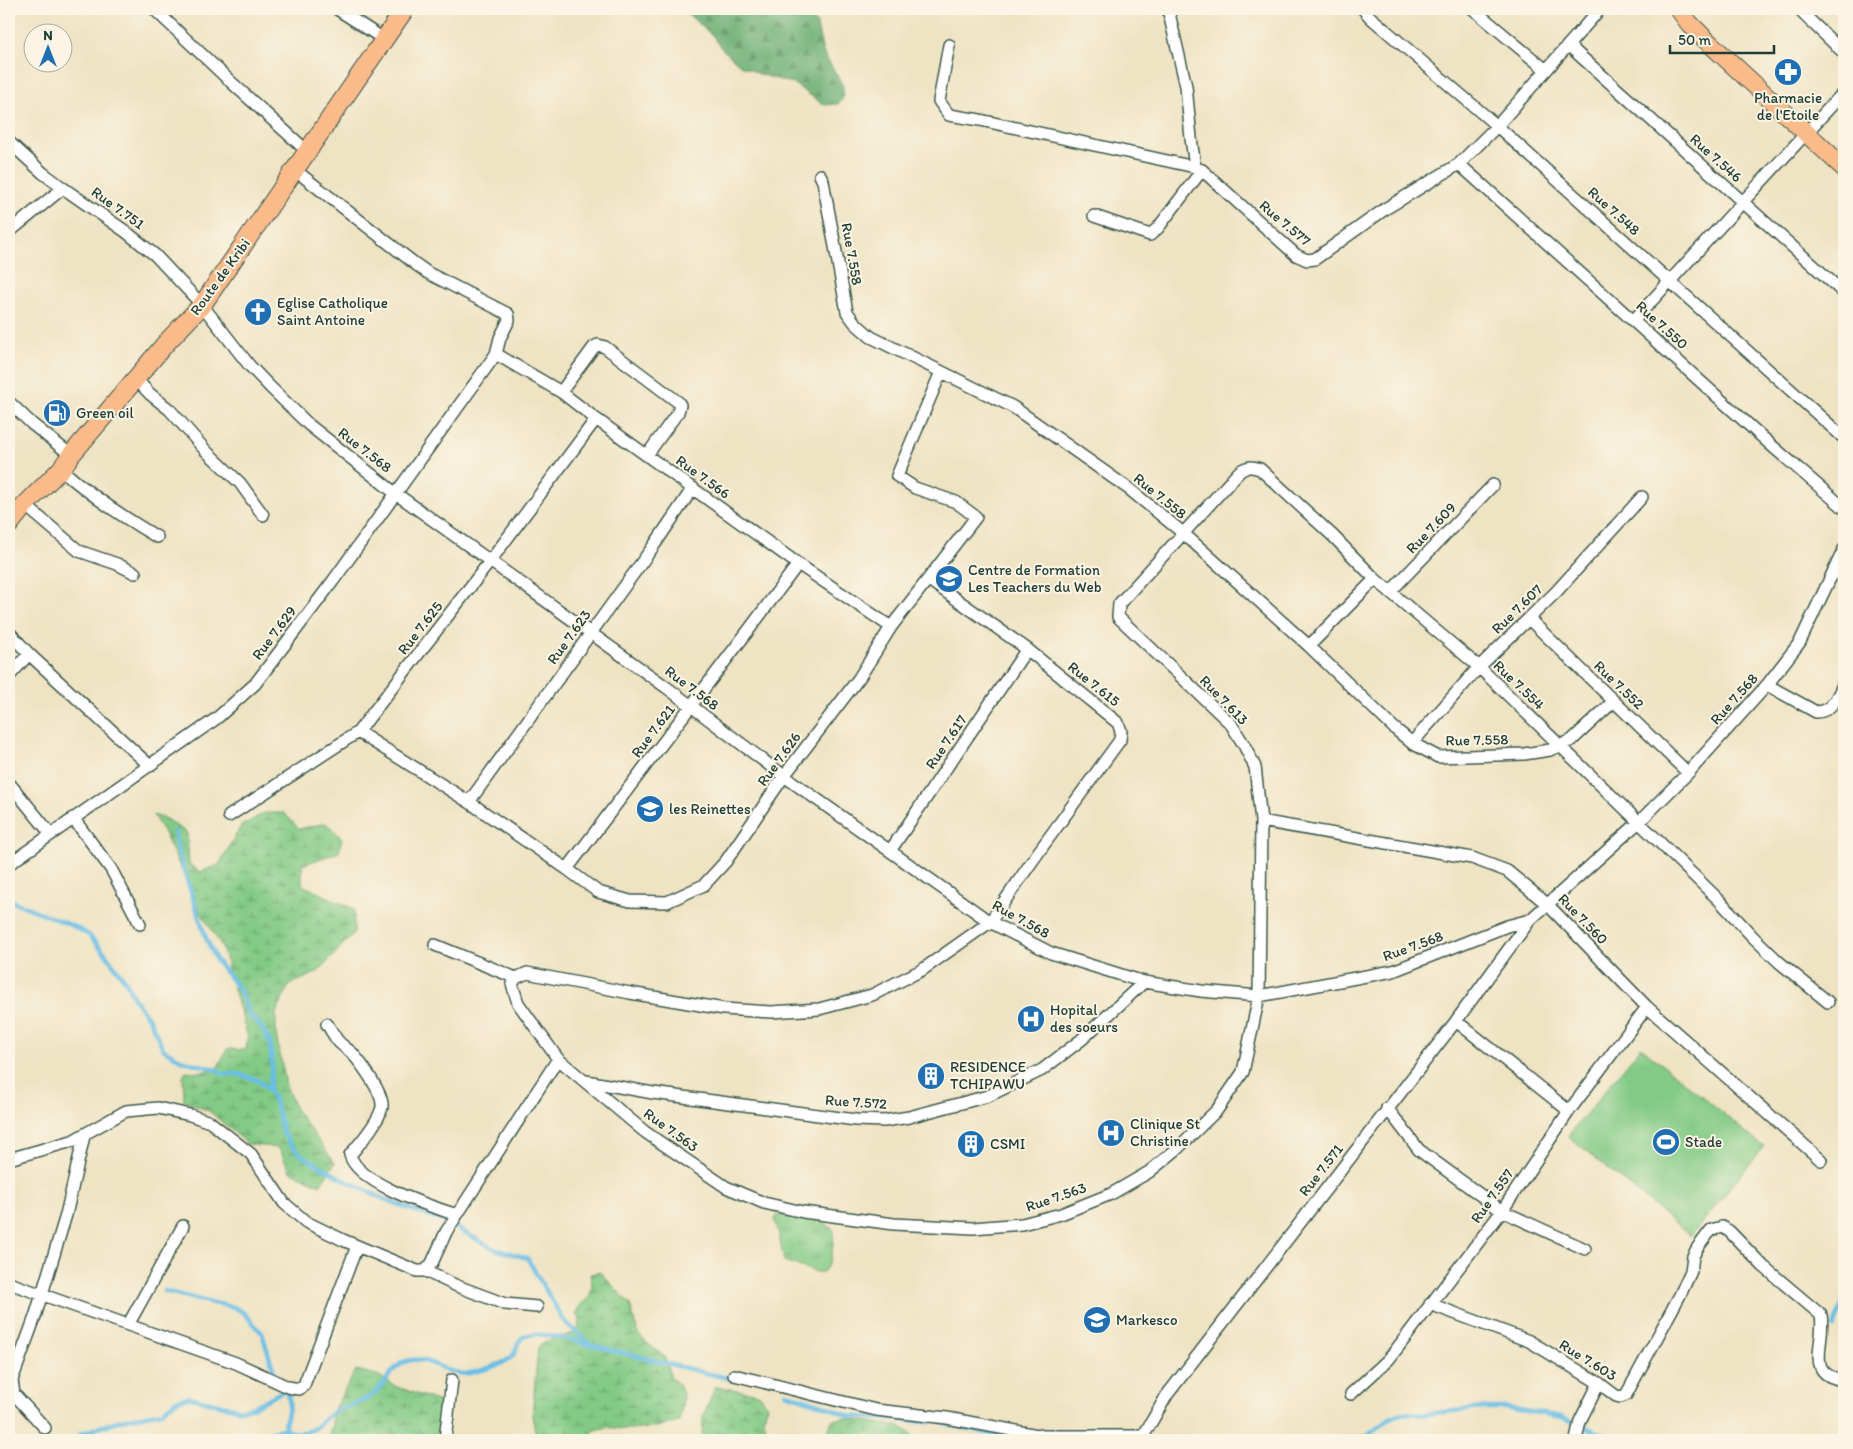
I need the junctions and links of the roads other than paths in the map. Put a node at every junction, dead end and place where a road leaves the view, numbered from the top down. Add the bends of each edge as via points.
1 (154, 9) edge
2 (337, 9) edge
3 (405, 9) edge
4 (1168, 9) edge
5 (1363, 9) edge
6 (1473, 9) edge
7 (1600, 9) edge
8 (1679, 9) edge
9 (1798, 9) edge
10 (385, 40) junction
11 (1568, 45) junction
12 (949, 46) dead end
13 (1844, 53) edge
14 (1546, 70) junction
15 (1844, 92) edge
16 (1497, 126) junction
17 (1807, 134) junction
18 (9, 142) edge
19 (308, 152) junction
20 (1459, 164) junction
21 (1199, 168) junction
22 (1844, 168) edge
23 (295, 170) junction
24 (820, 175) dead end
25 (63, 188) junction
26 (1743, 202) junction
27 (1094, 216) dead end
28 (9, 232) edge
29 (1670, 281) junction
30 (1844, 293) edge
31 (202, 305) junction
32 (1634, 320) junction
33 (496, 354) junction
34 (942, 372) junction
35 (136, 379) junction
36 (561, 392) junction
37 (9, 402) edge
38 (596, 419) junction
39 (1844, 438) edge
40 (647, 456) junction
41 (66, 462) junction
42 (1493, 485) dead end
43 (693, 488) junction
44 (395, 493) junction
45 (1642, 497) dead end
46 (24, 505) junction
47 (1844, 508) edge
48 (263, 515) dead end
49 (9, 524) edge
50 (1183, 534) junction
51 (157, 537) dead end
52 (1844, 549) edge
53 (491, 560) junction
54 (798, 564) junction
55 (134, 573) dead end
56 (1375, 579) junction
57 (930, 580) junction
58 (1390, 592) junction
59 (1529, 619) junction
60 (891, 627) junction
61 (9, 632) edge
62 (591, 633) junction
63 (1309, 646) junction
64 (1027, 649) junction
65 (29, 654) junction
66 (1479, 667) junction
67 (9, 676) edge
68 (1844, 682) edge
69 (1767, 685) junction
70 (1614, 701) junction
71 (692, 706) junction
72 (358, 732) junction
73 (1412, 743) junction
74 (1560, 746) junction
75 (150, 766) junction
76 (1688, 772) junction
77 (784, 776) junction
78 (9, 783) edge
79 (469, 802) junction
80 (229, 816) dead end
81 (73, 818) junction
82 (1261, 821) junction
83 (1639, 822) junction
84 (50, 833) junction
85 (890, 851) junction
86 (9, 864) edge
87 (567, 869) junction
88 (1547, 904) junction
89 (1530, 920) junction
90 (990, 922) junction
91 (140, 924) dead end
92 (435, 945) dead end
93 (516, 978) junction
94 (1144, 982) junction
95 (1259, 996) junction
96 (1828, 1002) dead end
97 (1647, 1007) junction
98 (1456, 1020) junction
99 (328, 1024) dead end
100 (558, 1059) junction
101 (586, 1081) junction
102 (1387, 1108) junction
103 (1569, 1111) junction
104 (84, 1136) junction
105 (9, 1159) edge
106 (1821, 1160) dead end
107 (1502, 1212) junction
108 (452, 1223) junction
109 (183, 1226) dead end
110 (357, 1246) junction
111 (1585, 1250) dead end
112 (424, 1271) junction
113 (9, 1283) edge
114 (42, 1295) junction
115 (1430, 1304) junction
116 (537, 1307) dead end
117 (128, 1325) junction
118 (734, 1375) dead end
119 (452, 1380) dead end
120 (1844, 1380) edge
121 (1599, 1383) junction
122 (1351, 1394) dead end
123 (45, 1428) dead end
124 (1142, 1438) edge
125 (445, 1440) edge
126 (1576, 1440) edge

1 - 19 street
2 - 10 street
3 - 10 main road, Route de Kribi
4 - 21 street via 1186,86 1191,138
5 - 16 street, Rue 7.548
6 - 14 street
7 - 11 street, Rue 7.577
8 - 17 main road via 1704,38
9 - 13 street
10 - 19 main road, Route de Kribi
11 - 14 street, Rue 7.577
11 - 26 street, Rue 7.546
12 - 21 street via 939,101 949,115
14 - 16 street, Rue 7.577
15 - 17 street
16 - 20 street, Rue 7.577
16 - 29 street, Rue 7.548
17 - 22 main road
17 - 26 street
18 - 25 street, Rue 7.751
19 - 23 main road, Route de Kribi
20 - 21 street, Rue 7.577 via 1384,209 1315,259 1307,260 1296,255
20 - 32 street, Rue 7.550
21 - 27 street via 1150,235
23 - 31 main road, Route de Kribi
23 - 33 street, Rue 7.629 via 428,273 508,314 509,320
24 - 34 street, Rue 7.558 via 847,312 871,336
25 - 28 street
25 - 31 street, Rue 7.751 via 147,249
26 - 29 street
26 - 30 street, Rue 7.546
29 - 32 street
29 - 39 street, Rue 7.548
31 - 35 main road, Route de Kribi
31 - 44 street, Rue 7.568 via 249,365 309,425
32 - 47 street, Rue 7.550
33 - 36 street, Rue 7.566
33 - 44 street, Rue 7.629
34 - 50 street, Rue 7.558 via 1013,407 1129,489
34 - 57 street, Rue 7.626 via 897,476 915,488 956,502 976,517
35 - 41 main road, Route de Kribi
35 - 48 street via 240,483
36 - 38 street, Rue 7.566
36 - 40 street via 594,347 605,347 680,405
37 - 41 street
38 - 40 street, Rue 7.566
38 - 53 street, Rue 7.625
40 - 43 street, Rue 7.566
41 - 46 main road, Route de Kribi
41 - 51 street via 81,487
42 - 58 street, Rue 7.609
43 - 54 street, Rue 7.566
43 - 62 street, Rue 7.623
44 - 53 street, Rue 7.568
44 - 75 street, Rue 7.629 via 255,684 218,718
45 - 59 street, Rue 7.607
46 - 49 main road, Route de Kribi
46 - 55 street via 79,551
50 - 56 street, Rue 7.554 via 1239,472 1252,466 1260,469 1333,536
50 - 63 street, Rue 7.558
50 - 82 street, Rue 7.613 via 1119,604 1118,617 1231,724 1255,767
52 - 69 street, Rue 7.568 via 1800,642
53 - 62 street, Rue 7.568
53 - 72 street, Rue 7.625
54 - 60 street, Rue 7.566
54 - 71 street, Rue 7.621
56 - 58 street, Rue 7.554
56 - 63 street
57 - 60 street, Rue 7.626
57 - 64 street, Rue 7.615
58 - 66 street, Rue 7.554
59 - 66 street, Rue 7.607
59 - 70 street, Rue 7.552
60 - 77 street, Rue 7.626 via 859,678
61 - 65 street
62 - 71 street, Rue 7.568
62 - 79 street, Rue 7.623
63 - 73 street, Rue 7.558
64 - 85 street, Rue 7.617
64 - 90 street, Rue 7.615 via 1118,723 1120,740
65 - 67 street
65 - 75 street
66 - 73 street, Rue 7.607
66 - 74 street, Rue 7.554
68 - 69 street via 1828,709 1822,712 1816,712
69 - 76 street, Rue 7.568
70 - 74 street, Rue 7.558 via 1572,740
70 - 76 street, Rue 7.552
71 - 77 street, Rue 7.568
71 - 87 street, Rue 7.621
72 - 79 street, Rue 7.626
72 - 80 street, Rue 7.625
73 - 74 street, Rue 7.558 via 1438,757 1524,754
74 - 83 street, Rue 7.554
75 - 81 street, Rue 7.629
76 - 83 street, Rue 7.568
77 - 85 street, Rue 7.568
77 - 87 street, Rue 7.626 via 726,861 704,885 667,902 630,901 598,892
78 - 84 street
79 - 87 street, Rue 7.626
81 - 84 street, Rue 7.629
81 - 91 street via 111,869
82 - 88 street, Rue 7.560 via 1472,858 1507,871
82 - 95 street, Rue 7.613
83 - 88 street, Rue 7.568
83 - 96 street, Rue 7.554 via 1778,962
84 - 86 street, Rue 7.629
85 - 90 street, Rue 7.568
88 - 89 street, Rue 7.568
88 - 97 street, Rue 7.560
89 - 95 street, Rue 7.568 via 1493,931 1393,971
89 - 98 street, Rue 7.571
90 - 93 street via 922,970 872,995 819,1009 771,1012 724,1009 527,973
90 - 94 street, Rue 7.568 via 1052,953
92 - 93 street
93 - 100 street, Rue 7.563 via 512,984 518,1003
94 - 95 street, Rue 7.568
94 - 101 street, Rue 7.572 via 1081,1040 1042,1070 988,1096 909,1117 884,1121 856,1120
95 - 101 street, Rue 7.563 via 1243,1072 1217,1110 1177,1149 1148,1172 1111,1194 1061,1214 1022,1224 973,1228 894,1224 803,1212 764,1203 726,1187 645,1132
97 - 103 street, Rue 7.557
97 - 106 street, Rue 7.560
98 - 102 street, Rue 7.571
98 - 103 street
99 - 108 street via 339,1042 352,1053 381,1098 379,1114 350,1155 356,1168 366,1177
100 - 101 street, Rue 7.563
100 - 108 street
102 - 107 street via 1419,1150
102 - 124 street, Rue 7.571 via 1167,1395
103 - 107 street, Rue 7.557
104 - 105 street
104 - 110 street via 126,1111 150,1108 166,1109 210,1122 251,1154 284,1203 306,1222
104 - 114 street via 66,1215
107 - 111 street
107 - 115 street, Rue 7.557
108 - 112 street via 432,1263
109 - 117 street
110 - 112 street
110 - 117 street via 304,1385 299,1389
112 - 116 street via 505,1304
113 - 114 street
114 - 117 street
114 - 123 street via 12,1386 14,1394
115 - 121 street, Rue 7.603 via 1529,1342
115 - 122 street, Rue 7.557 via 1389,1358
118 - 124 street via 876,1410 947,1418 1043,1436
119 - 125 street
120 - 121 street, Rue 7.603 via 1831,1378 1821,1370 1821,1315 1722,1227 1711,1230 1698,1247 1680,1296 1626,1395 1616,1396
121 - 126 street via 1580,1421

